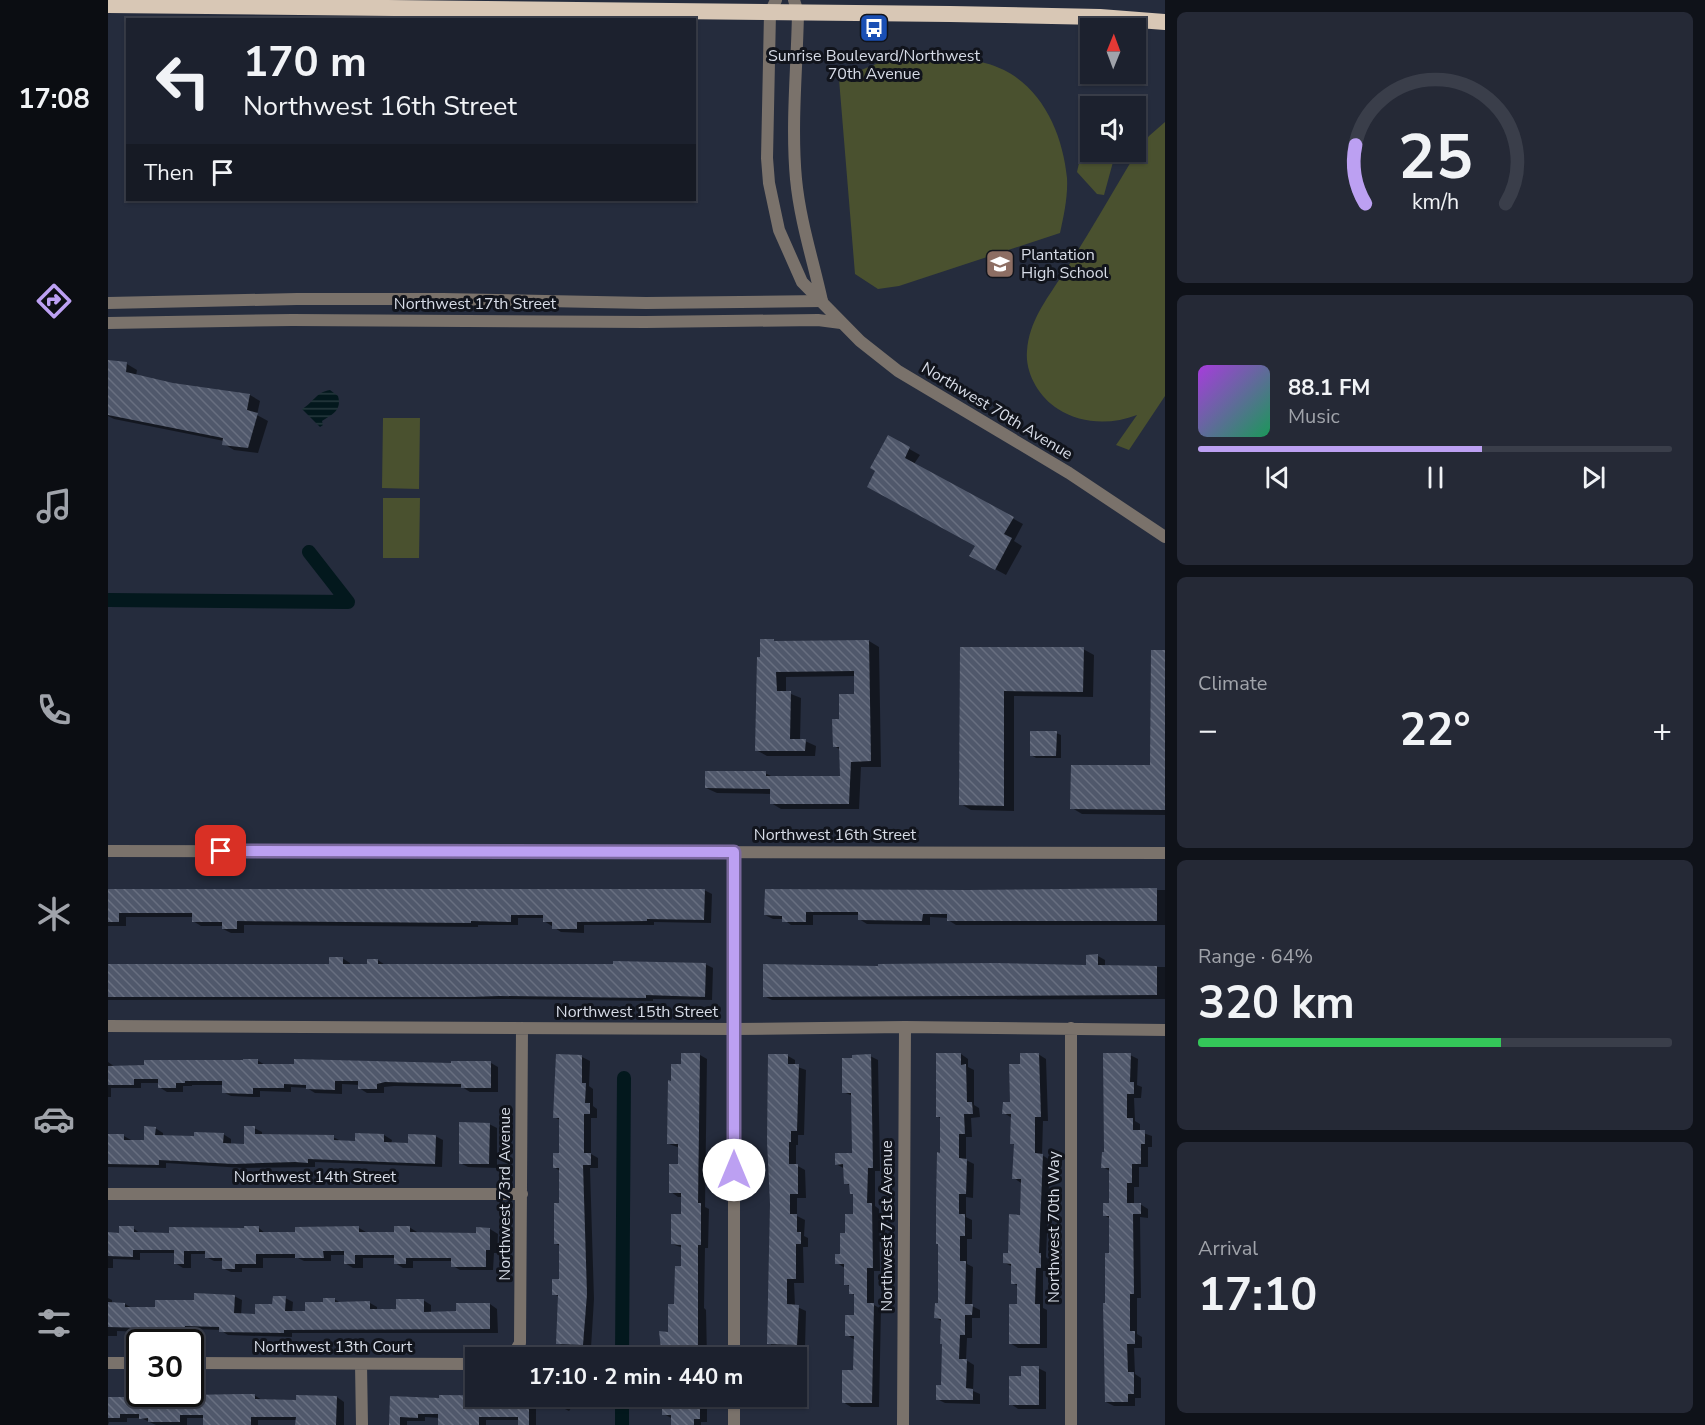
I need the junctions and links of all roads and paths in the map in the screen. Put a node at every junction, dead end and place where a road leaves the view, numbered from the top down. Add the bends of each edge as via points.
1 (108, 5) edge
2 (773, 6) edge
3 (796, 7) edge
4 (1165, 22) edge
5 (822, 301) junction
6 (108, 303) edge
7 (108, 323) edge
8 (841, 323) junction
9 (1165, 537) edge
10 (108, 851) edge
11 (734, 852) junction
12 (1165, 853) edge
13 (108, 1026) edge
14 (905, 1027) junction
15 (522, 1028) junction
16 (1071, 1028) junction
17 (734, 1029) junction
18 (1165, 1030) edge
19 (108, 1194) edge
20 (522, 1194) junction
21 (518, 1347) edge
22 (734, 1347) edge
23 (108, 1363) edge
24 (126, 1363) edge
25 (204, 1363) edge
26 (361, 1364) junction
27 (465, 1364) edge
28 (734, 1407) edge
29 (362, 1425) edge
30 (734, 1425) edge
31 (903, 1425) edge
32 (1071, 1425) edge

1 - 2 highway
2 - 3 highway
2 - 5 street, Northwest 70th Avenue via 767,158 770,191 779,230 802,282
3 - 4 highway
3 - 5 street, Northwest 70th Avenue via 796,180
5 - 6 street, Northwest 17th Street via 398,299
5 - 8 street, Northwest 70th Avenue
7 - 8 street, Northwest 17th Street
8 - 9 street, Northwest 70th Avenue via 898,371 1069,473
10 - 11 street, Northwest 16th Street
11 - 12 street, Northwest 16th Street
11 - 17 street
13 - 15 street, Northwest 15th Street
14 - 16 street, Northwest 15th Street
14 - 17 street, Northwest 15th Street
14 - 31 street, Northwest 71st Avenue
15 - 17 street, Northwest 15th Street
15 - 20 street, Northwest 73rd Avenue
16 - 18 street, Northwest 15th Street
16 - 32 street, Northwest 70th Way
17 - 22 street
19 - 20 street, Northwest 14th Street
20 - 21 street, Northwest 73rd Avenue
23 - 24 street
25 - 26 street, Northwest 13th Court
26 - 27 street, Northwest 13th Court
26 - 29 street
28 - 30 street

